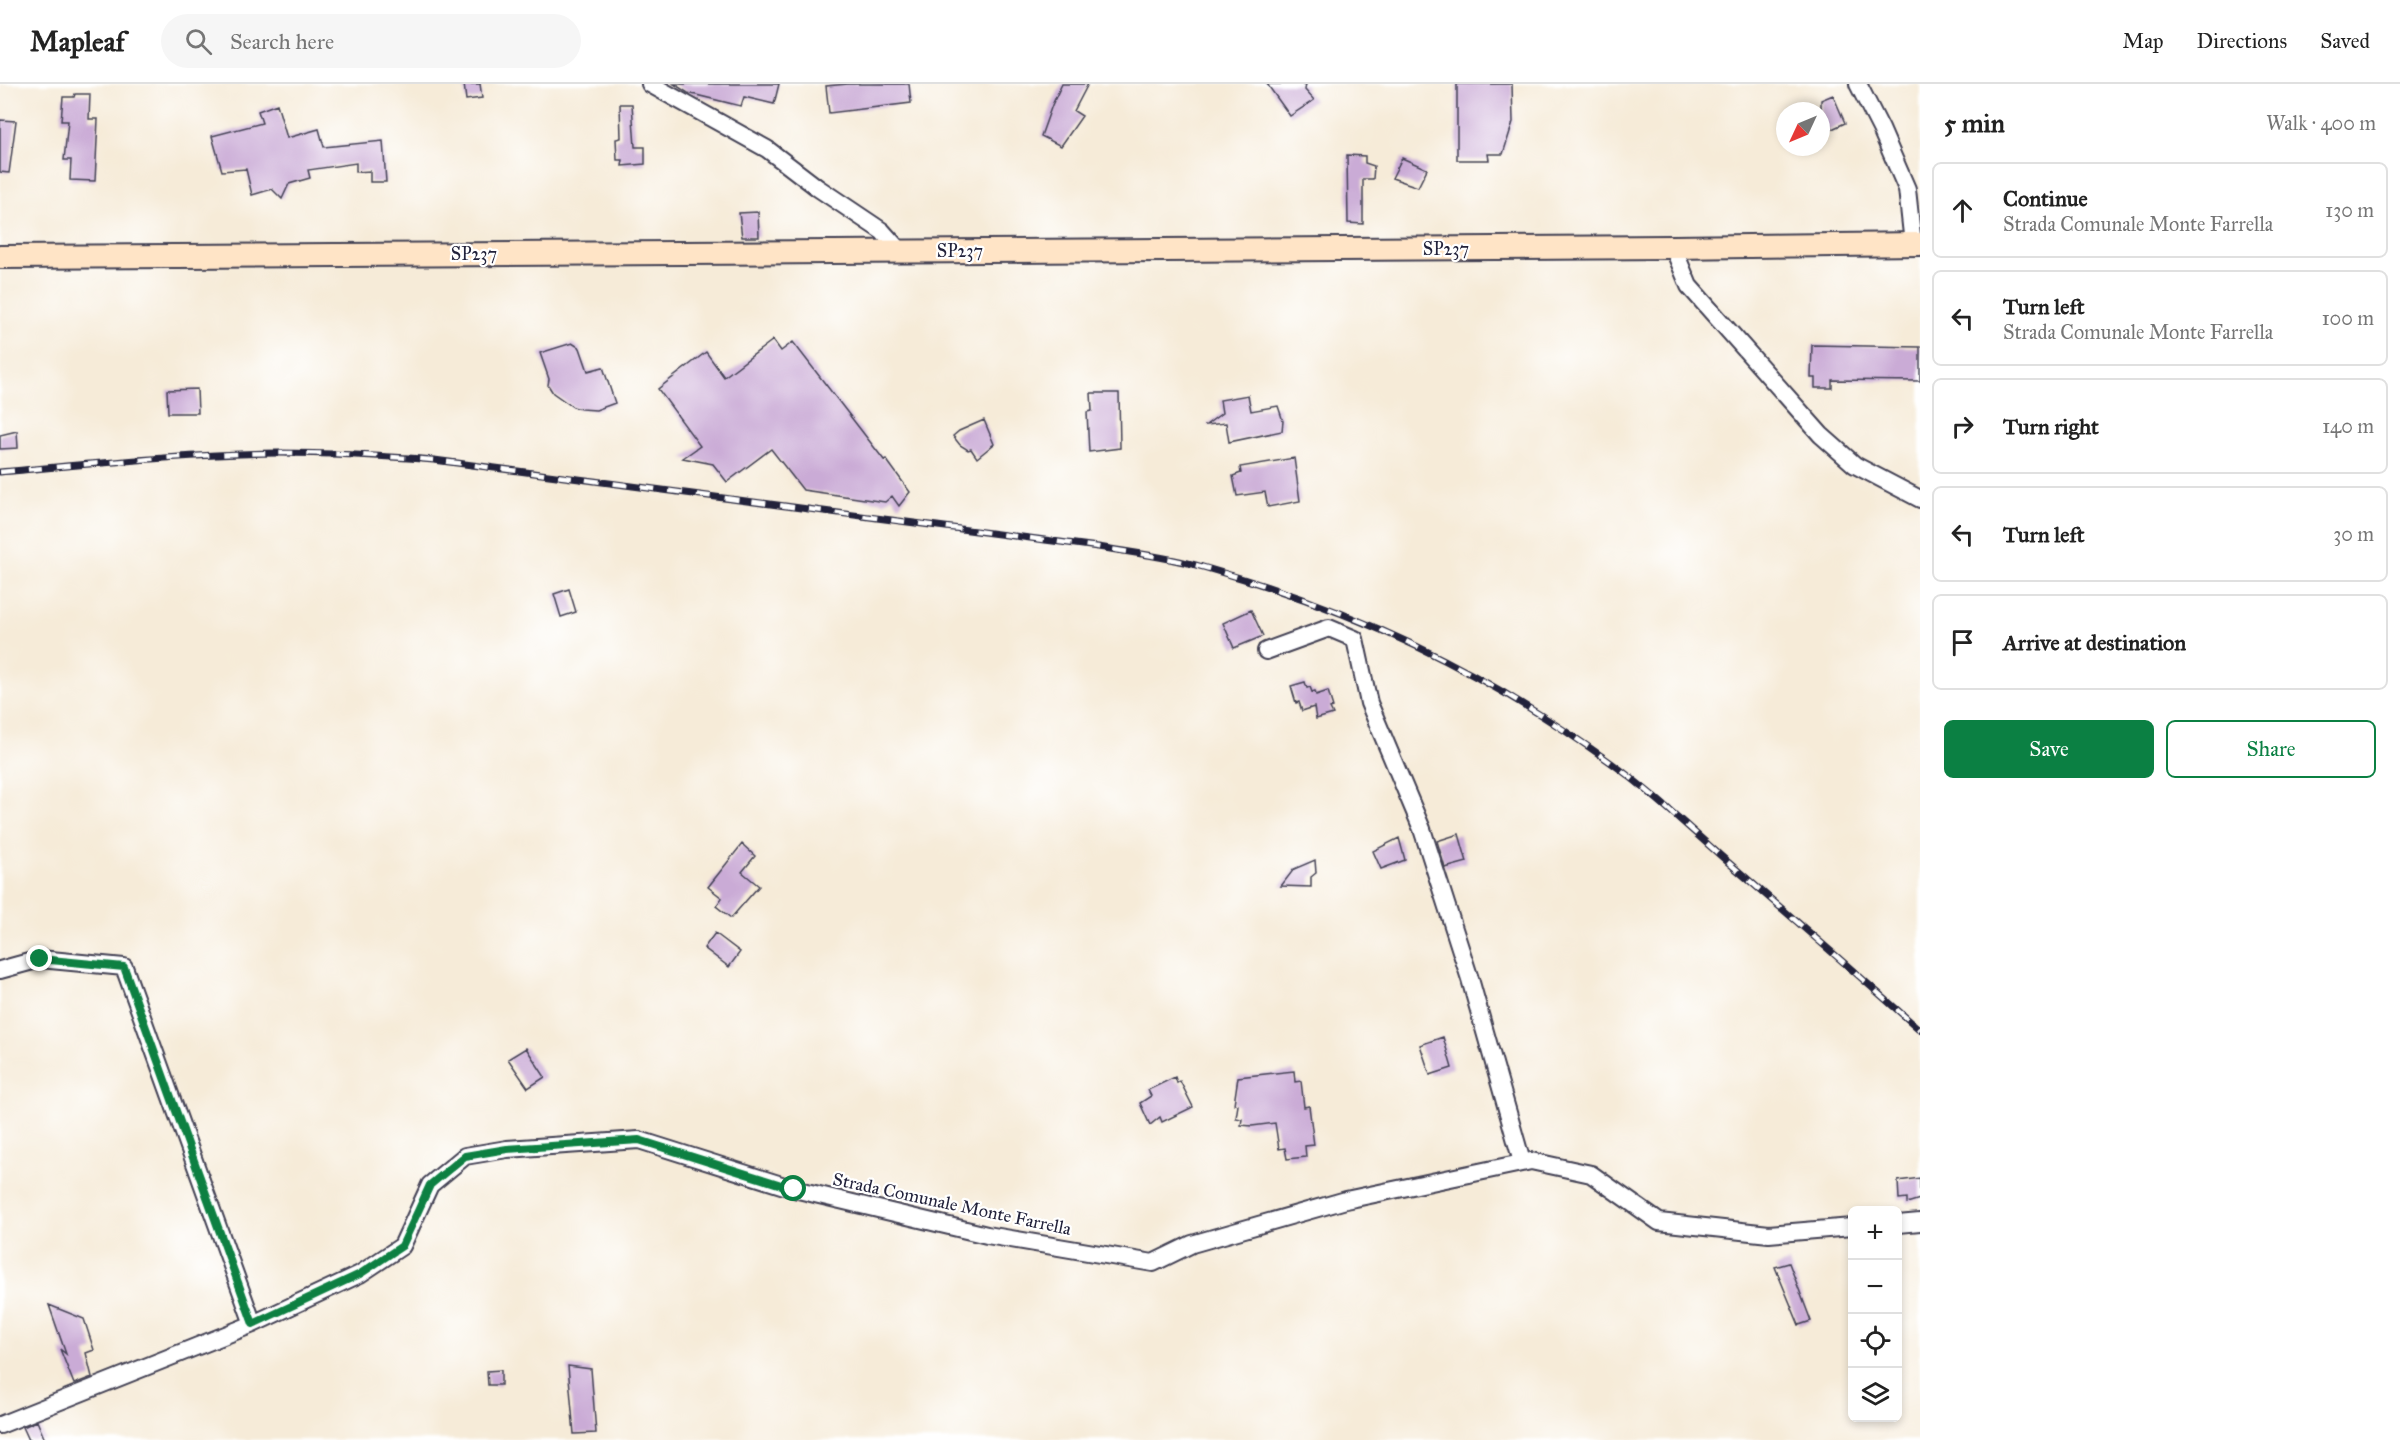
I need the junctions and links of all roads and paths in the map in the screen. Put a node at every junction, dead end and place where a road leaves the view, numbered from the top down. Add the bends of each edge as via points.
1 (650, 84) edge
2 (1858, 84) edge
3 (1916, 244) edge
4 (1673, 247) junction
5 (900, 251) junction
6 (0, 257) edge
7 (1920, 499) edge
8 (1266, 651) dead end
9 (0, 970) edge
10 (1522, 1162) junction
11 (1920, 1222) edge
12 (1902, 1224) edge
13 (1848, 1227) edge
14 (253, 1324) junction
15 (0, 1425) edge

1 - 5 street via 767,149 882,231
2 - 3 street via 1907,189
3 - 4 main road, SP237 / SP237
4 - 5 main road, SP237 / SP237
4 - 7 street via 1689,286 1821,435 1855,465
5 - 6 main road, SP237 / SP237
8 - 10 street via 1329,628 1354,639 1369,703 1422,829
9 - 14 street via 40,959 124,967
10 - 13 street, Strada Comunale Monte Farrella via 1591,1174 1659,1222 1769,1234
10 - 14 street, Strada Comunale Monte Farrella via 1346,1200 1192,1244 1153,1263 987,1235 805,1192 639,1140 507,1149 465,1156 430,1185 402,1246 360,1274
11 - 12 street
14 - 15 street, Strada Comunale Monte Farrella

